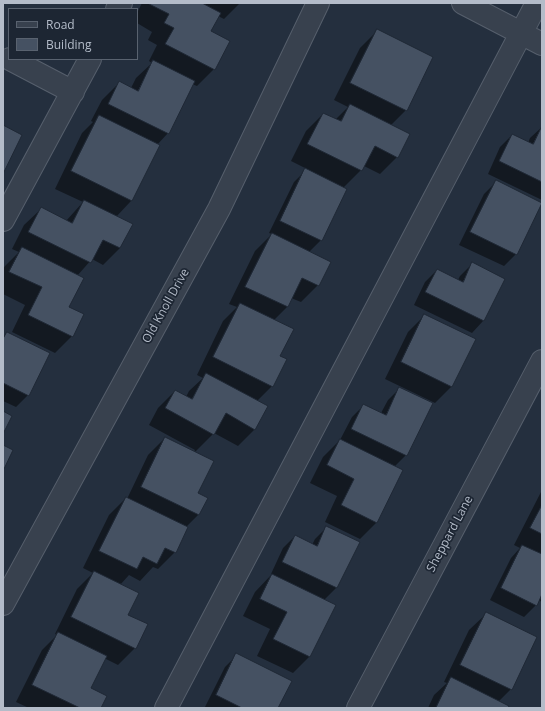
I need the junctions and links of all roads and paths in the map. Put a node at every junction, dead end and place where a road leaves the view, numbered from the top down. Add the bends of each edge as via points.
1 (318, 3) edge
2 (463, 3) edge
3 (537, 3) edge
4 (521, 33) junction
5 (542, 44) edge
6 (11, 60) edge
7 (89, 60) edge
8 (73, 92) junction
9 (3, 220) edge
10 (542, 360) edge
11 (3, 604) edge
12 (166, 708) edge
13 (358, 708) edge

1 - 11 street, Old Knoll Drive via 219,209
2 - 4 street
3 - 4 street
4 - 5 street
4 - 12 street
6 - 8 street
7 - 8 street
8 - 9 street
10 - 13 street, Sheppard Lane

